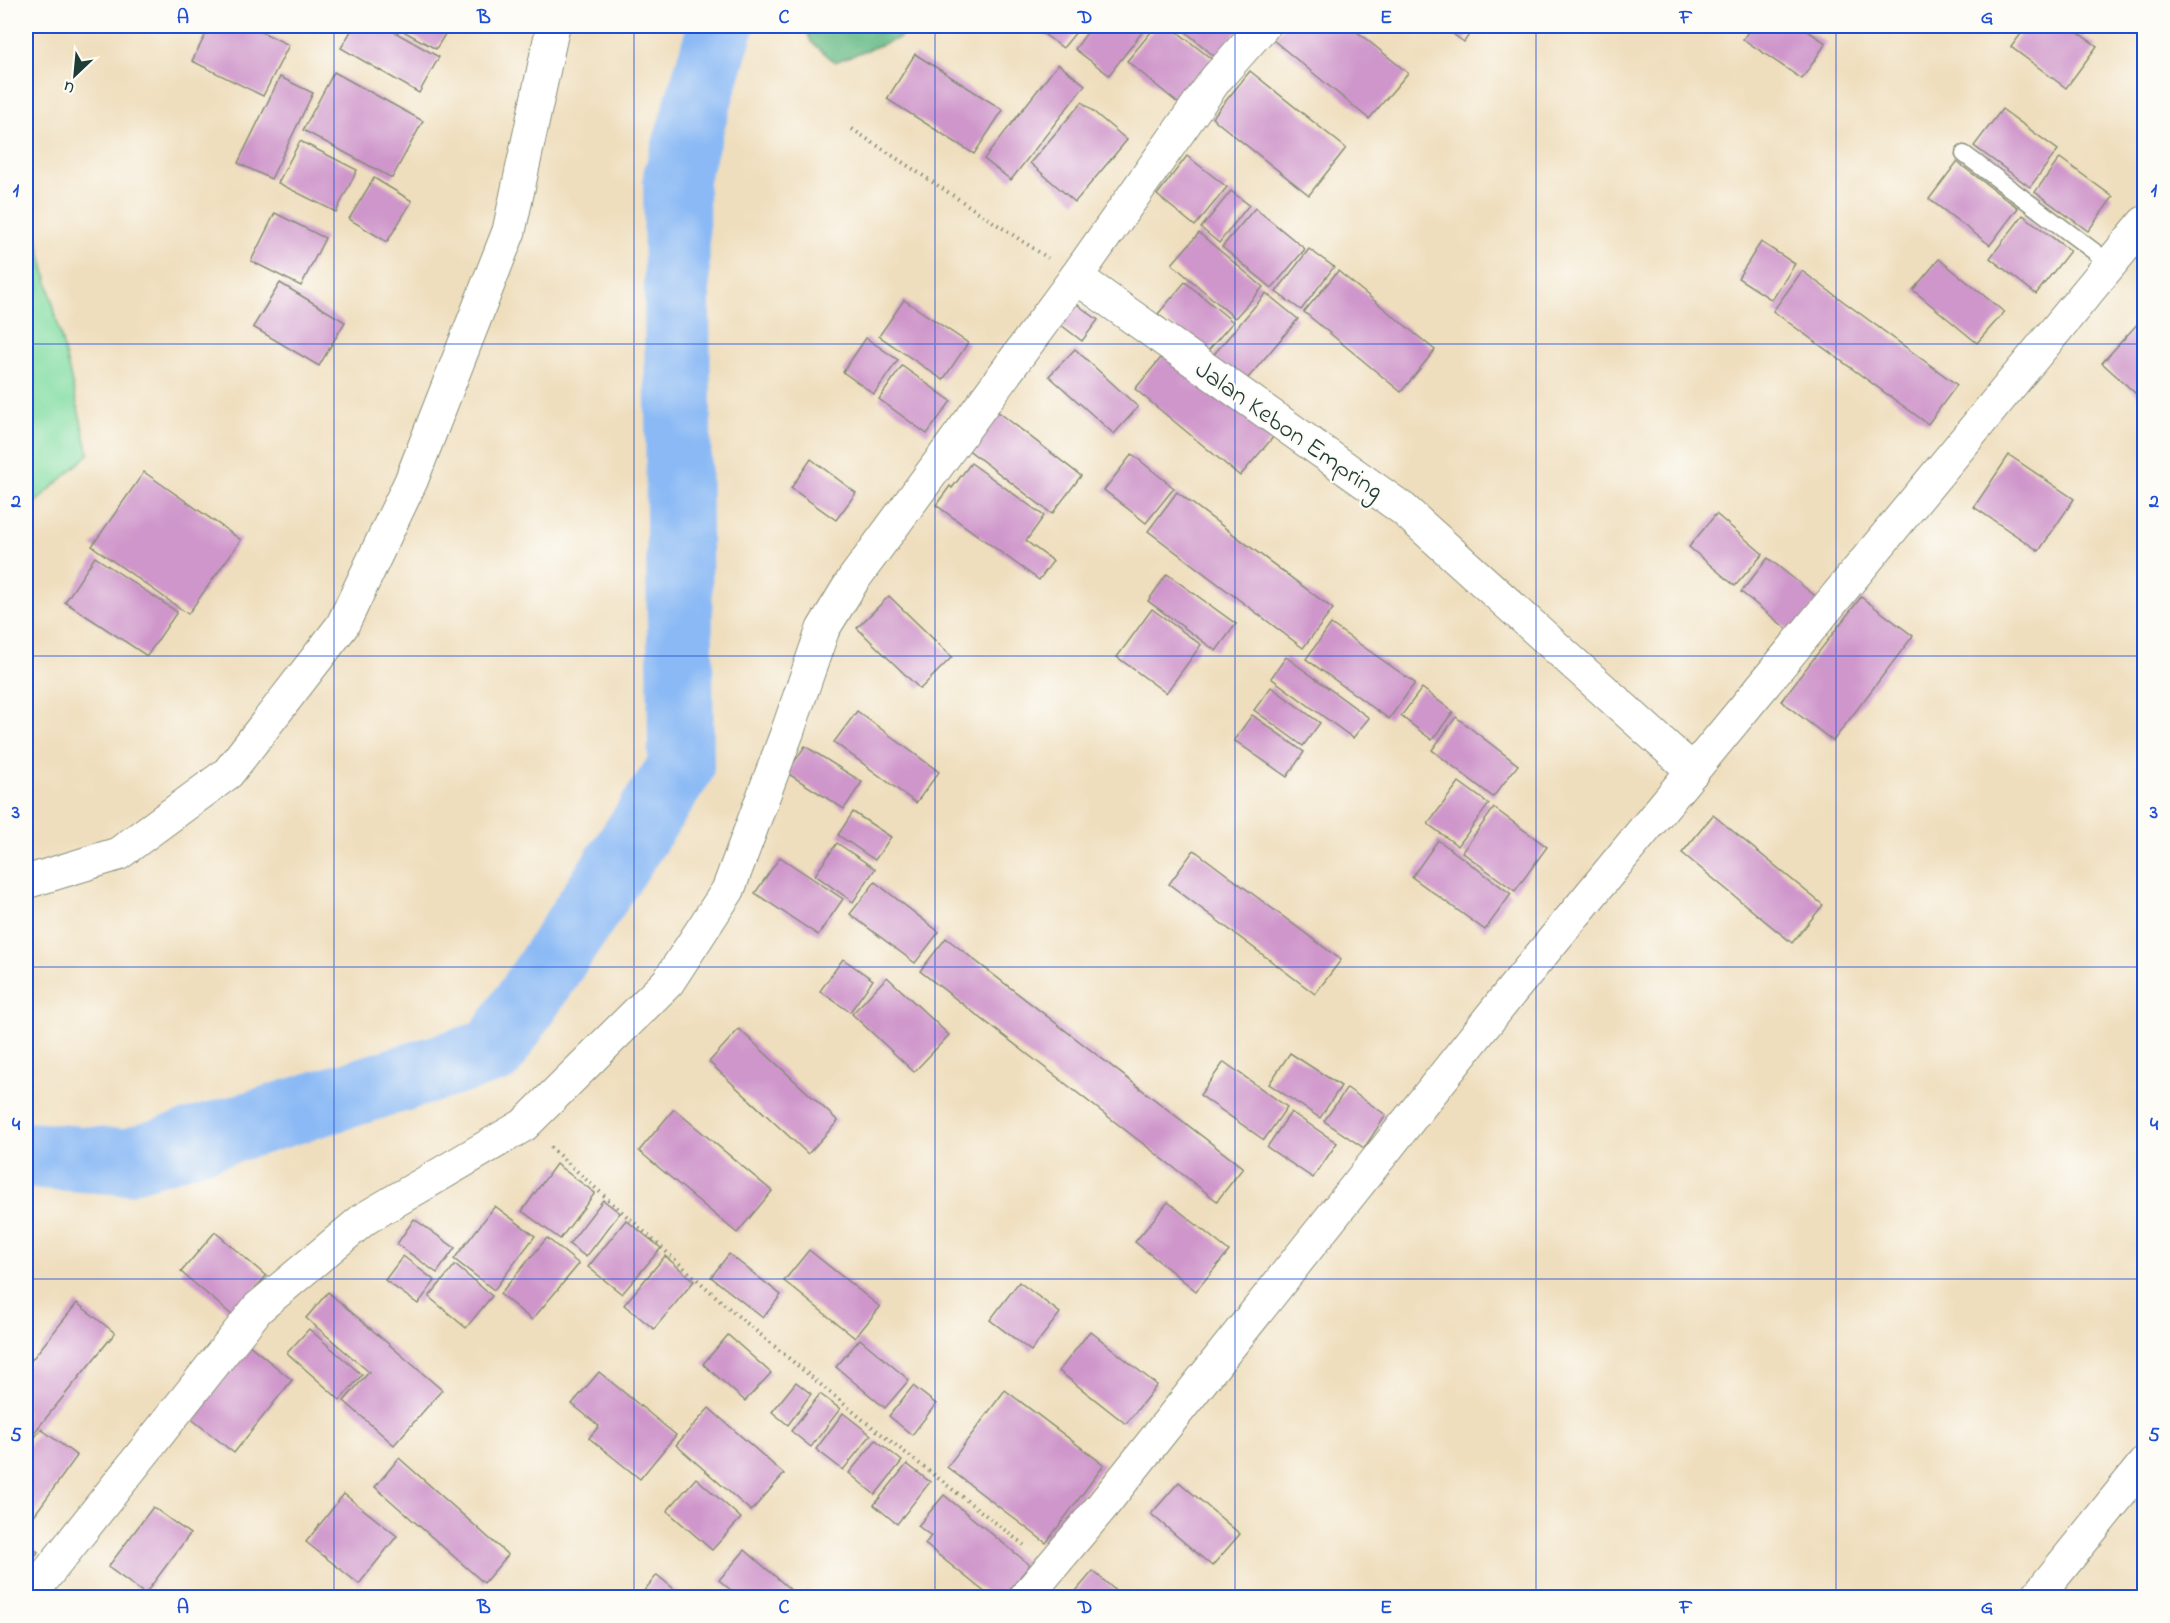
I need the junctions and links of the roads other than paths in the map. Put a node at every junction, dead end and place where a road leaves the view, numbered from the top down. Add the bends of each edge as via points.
1 (553, 26) edge
2 (1263, 26) edge
3 (1964, 154) dead end
4 (2145, 223) edge
5 (2111, 264) junction
6 (1076, 277) junction
7 (1693, 771) junction
8 (26, 882) edge
9 (2145, 1464) edge
10 (28, 1598) edge
11 (1025, 1598) edge
12 (2036, 1598) edge

1 - 8 street via 509,231 411,481 342,626 228,773 118,854
2 - 6 street via 1216,79
3 - 5 lane
4 - 5 street
5 - 7 street
6 - 7 street, Jalan Kebon Empring via 1403,509
6 - 10 street via 853,580 823,629 728,890 668,982 524,1125 364,1219 258,1308
7 - 11 street via 1513,989 1111,1496
9 - 12 street

